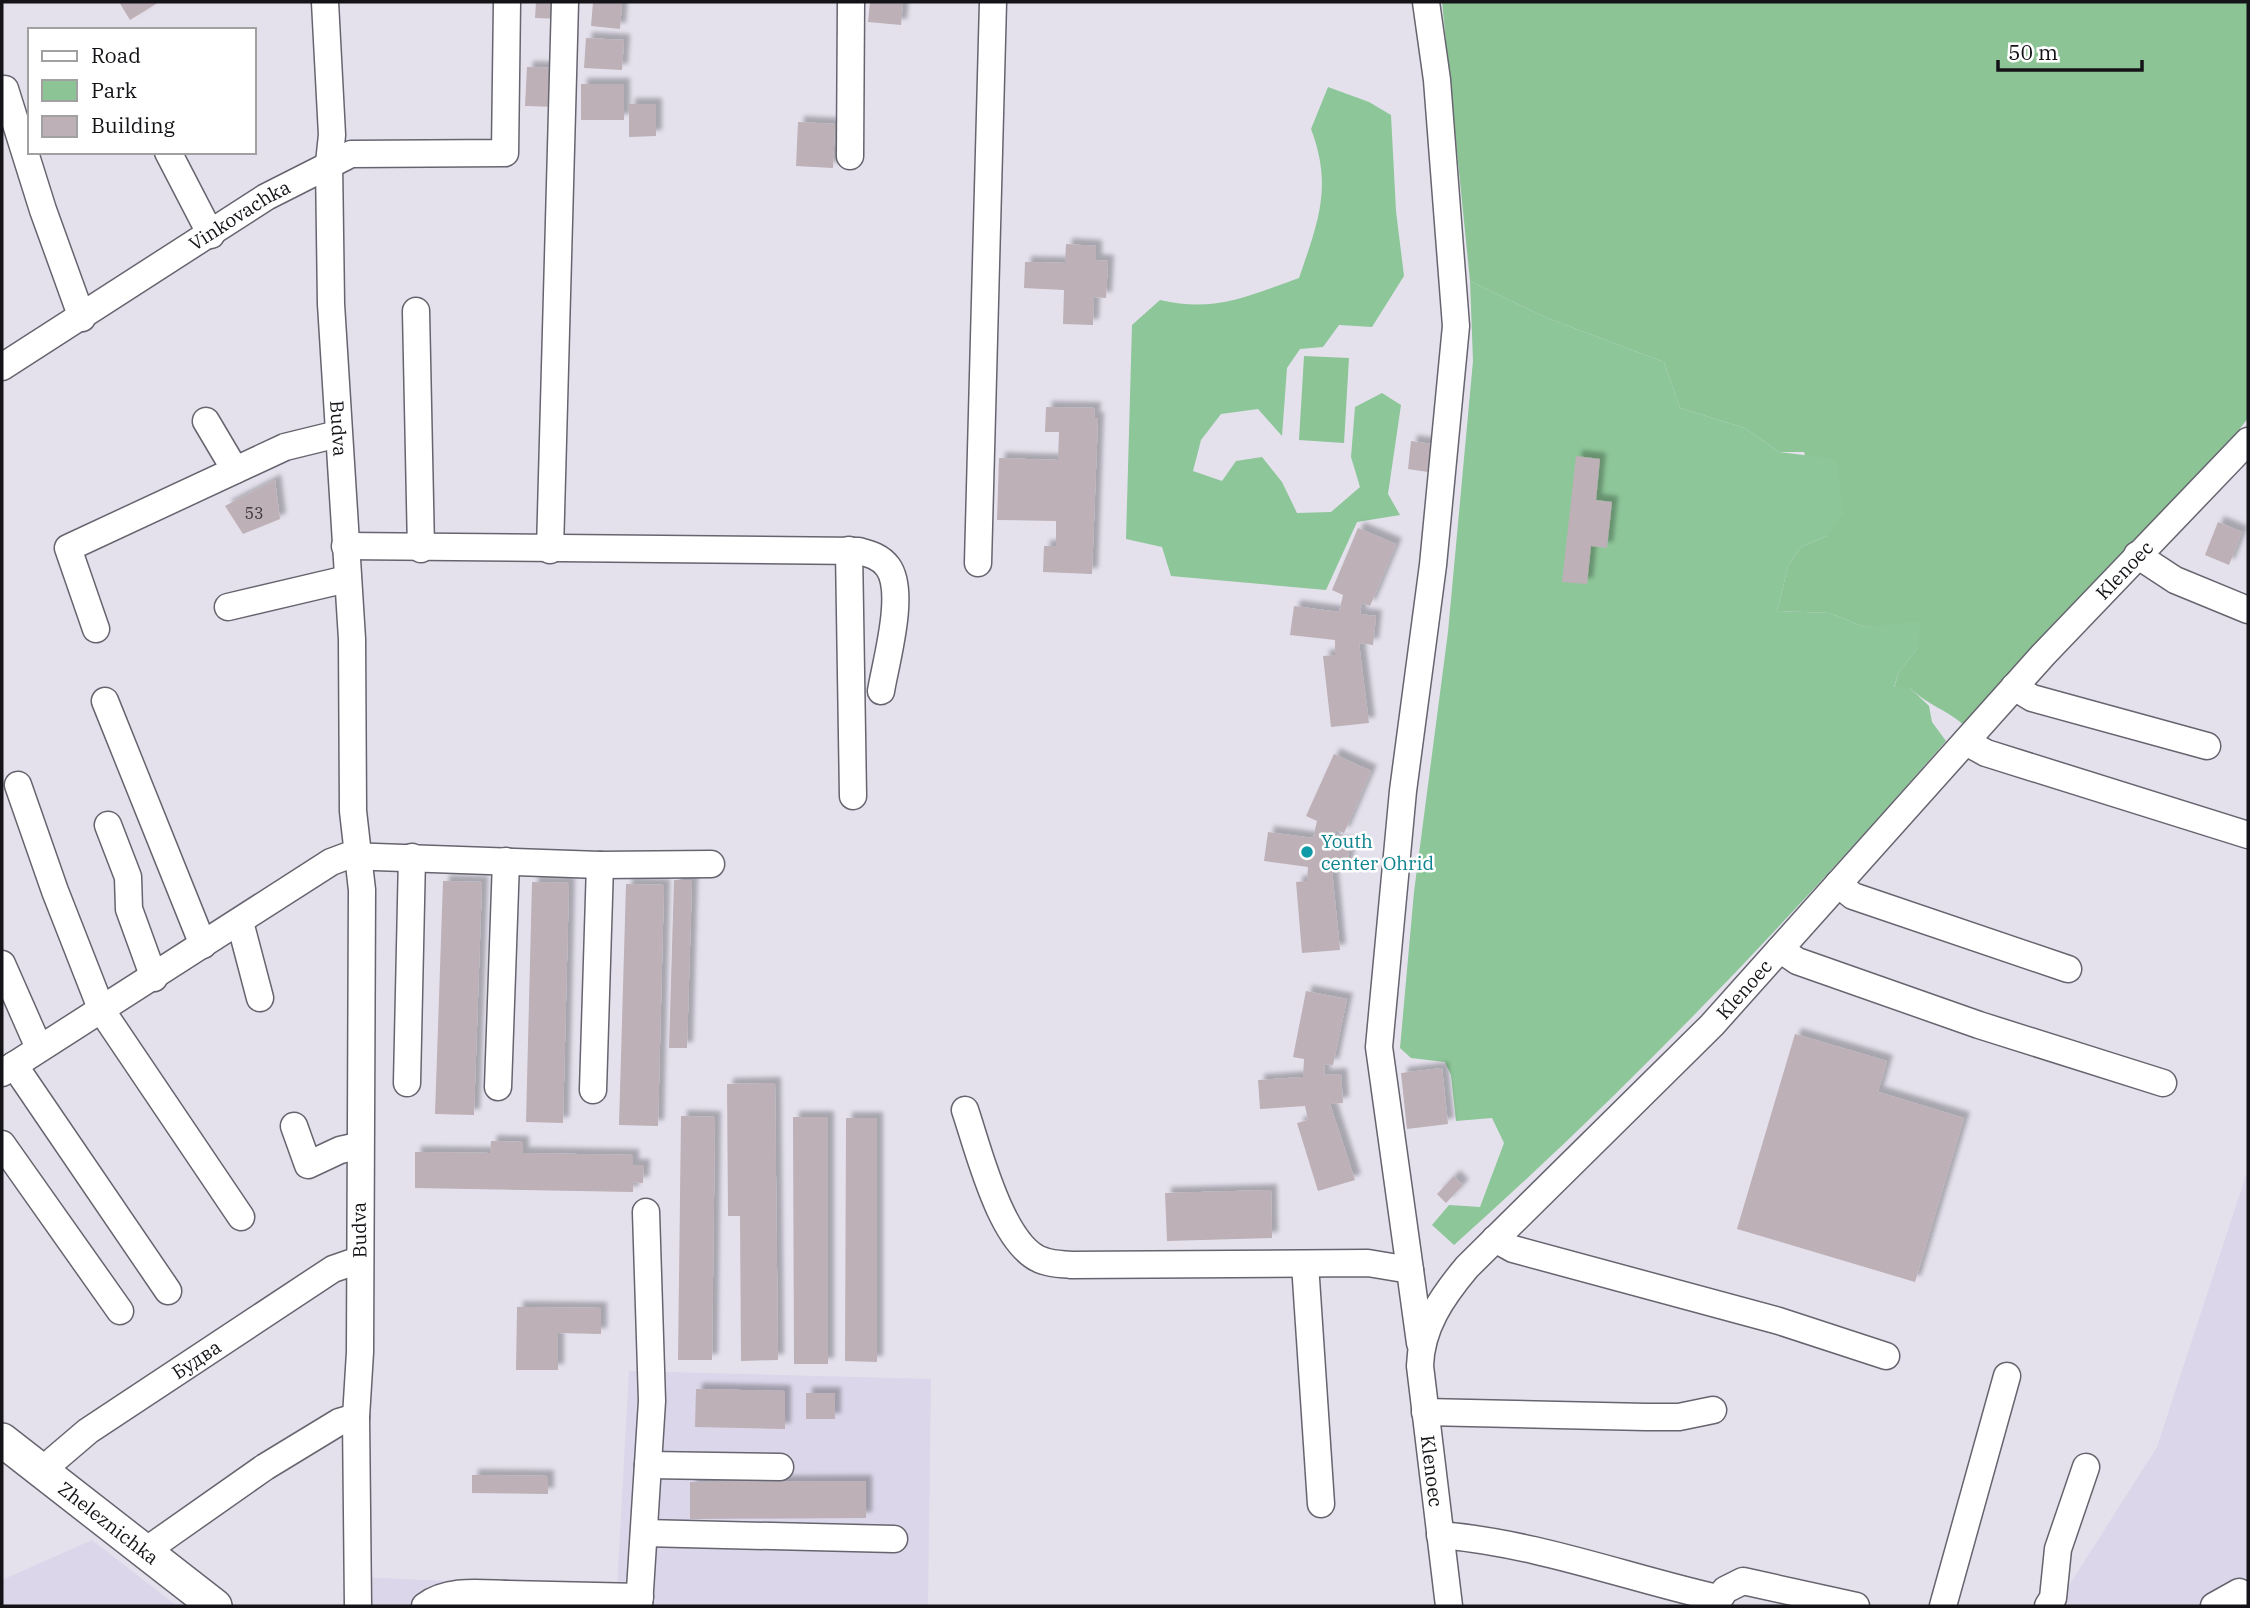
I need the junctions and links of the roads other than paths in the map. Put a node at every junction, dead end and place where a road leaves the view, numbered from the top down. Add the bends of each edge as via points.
1 (325, 2) edge
2 (506, 2) edge
3 (565, 2) edge
4 (851, 2) edge
5 (993, 2) edge
6 (1426, 2) edge
7 (5, 89) dead end
8 (169, 154) edge
9 (850, 156) dead end
10 (329, 163) junction
11 (211, 235) junction
12 (416, 311) dead end
13 (82, 318) junction
14 (2, 367) edge
15 (206, 421) dead end
16 (338, 434) junction
17 (2248, 442) edge
18 (235, 470) junction
19 (345, 546) junction
20 (421, 549) junction
21 (550, 550) junction
22 (854, 551) junction
23 (2137, 555) junction
24 (978, 563) dead end
25 (347, 579) junction
26 (228, 607) dead end
27 (2248, 610) edge
28 (96, 629) dead end
29 (2014, 687) junction
30 (881, 691) dead end
31 (105, 701) dead end
32 (1966, 742) junction
33 (2207, 747) dead end
34 (18, 785) dead end
35 (853, 796) dead end
36 (108, 825) dead end
37 (2248, 835) edge
38 (359, 854) junction
39 (412, 857) junction
40 (506, 861) junction
41 (711, 864) dead end
42 (600, 865) junction
43 (1838, 884) junction
44 (240, 922) junction
45 (203, 945) junction
46 (1780, 949) junction
47 (2, 964) edge
48 (2068, 969) dead end
49 (154, 978) junction
50 (260, 998) dead end
51 (102, 1010) junction
52 (39, 1048) junction
53 (8, 1069) edge
54 (407, 1083) dead end
55 (2163, 1083) dead end
56 (498, 1087) dead end
57 (593, 1090) dead end
58 (965, 1110) dead end
59 (294, 1126) dead end
60 (2, 1144) edge
61 (358, 1146) junction
62 (646, 1212) dead end
63 (241, 1217) dead end
64 (1496, 1239) junction
65 (359, 1261) junction
66 (1305, 1264) junction
67 (1410, 1270) junction
68 (169, 1290) dead end
69 (120, 1311) dead end
70 (1421, 1345) junction
71 (1886, 1356) dead end
72 (2007, 1376) dead end
73 (1713, 1410) dead end
74 (1425, 1412) junction
75 (356, 1417) junction
76 (2, 1440) edge
77 (648, 1465) junction
78 (780, 1467) dead end
79 (2086, 1467) dead end
80 (2, 1468) edge
81 (44, 1473) junction
82 (1321, 1504) dead end
83 (643, 1533) junction
84 (1440, 1535) junction
85 (894, 1539) dead end
86 (144, 1552) junction
87 (2248, 1596) edge
88 (505, 1600) edge
89 (640, 1602) edge
90 (1716, 1602) edge
91 (177, 1606) edge
92 (215, 1606) edge
93 (358, 1606) edge
94 (425, 1606) edge
95 (1449, 1606) edge
96 (1856, 1606) edge
97 (1944, 1606) edge
98 (2048, 1606) edge
99 (2214, 1606) edge

1 - 10 street, Budva via 332,135
2 - 10 street, Vinkovachka via 505,153 351,154
3 - 21 street
4 - 9 street
5 - 24 street
6 - 67 street via 1437,80 1456,326 1379,1047
7 - 13 street
8 - 11 street
10 - 11 street, Vinkovachka
10 - 16 street, Budva
11 - 13 street, Vinkovachka
12 - 20 street
13 - 14 street, Vinkovachka
15 - 18 street
16 - 18 street via 285,447
16 - 19 street, Budva
17 - 23 street, Klenoec
18 - 28 street via 68,548
19 - 20 street
19 - 25 street, Budva
20 - 21 street
21 - 22 street
22 - 30 street via 874,555 887,566 895,583
22 - 35 street
23 - 27 street via 2175,580
23 - 29 street, Klenoec
25 - 26 street
25 - 38 street, Budva via 353,811
29 - 32 street, Klenoec
29 - 33 street via 2032,698
31 - 45 street
32 - 37 street via 1986,753
32 - 43 street, Klenoec
34 - 51 street
36 - 49 street via 128,877 129,909
38 - 39 street
38 - 44 street via 331,863
38 - 61 street, Budva
39 - 40 street
39 - 54 street
40 - 42 street
40 - 56 street
41 - 42 street
42 - 57 street
43 - 46 street, Klenoec
43 - 48 street via 1853,896
44 - 45 street
44 - 50 street
45 - 49 street
46 - 55 street via 1797,961 1979,1025
46 - 64 street, Klenoec via 1712,1026
47 - 52 street
49 - 51 street
51 - 52 street
51 - 63 street
52 - 53 street
53 - 68 street
58 - 66 street via 1012,1235 1041,1261 1071,1265
59 - 61 street via 308,1165
60 - 69 street
61 - 65 street, Budva
62 - 77 street via 652,1401
64 - 70 street, Klenoec via 1467,1267 1433,1314
64 - 71 street via 1513,1248 1779,1321
65 - 75 street, Budva
65 - 81 street, Будва via 333,1269 88,1431
66 - 67 street via 1368,1263
66 - 82 street
67 - 70 street
70 - 74 street, Klenoec
72 - 97 street
73 - 74 street via 1657,1417
74 - 84 street, Klenoec
75 - 86 street via 339,1422 265,1467
75 - 93 street, Budva
76 - 81 main road, Zheleznichka
77 - 78 street
77 - 83 street
79 - 98 street via 2064,1525
80 - 91 main road, Zheleznichka
81 - 86 main road, Zheleznichka
83 - 85 street
83 - 89 street
84 - 90 street via 1538,1549
84 - 95 street, Klenoec
86 - 92 main road, Zheleznichka
87 - 99 street via 2239,1592
88 - 89 street
88 - 94 street via 469,1593 435,1599
90 - 96 street via 1732,1584 1753,1581

